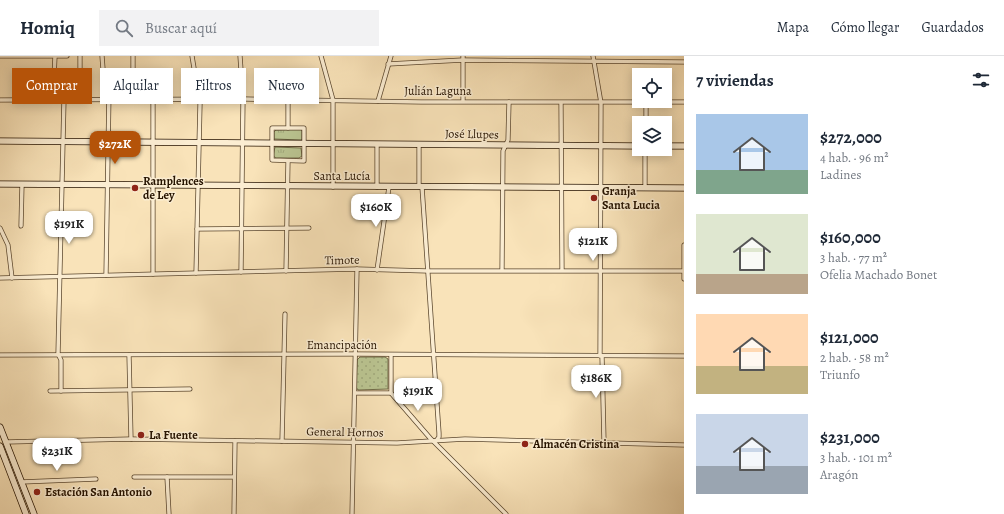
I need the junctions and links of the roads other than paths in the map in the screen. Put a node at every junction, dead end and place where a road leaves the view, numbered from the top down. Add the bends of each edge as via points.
1 (0, 56) edge
2 (55, 56) edge
3 (66, 56) edge
4 (80, 56) edge
5 (102, 56) edge
6 (133, 56) edge
7 (192, 56) edge
8 (240, 56) edge
9 (320, 56) edge
10 (391, 56) edge
11 (593, 56) edge
12 (463, 58) edge
13 (594, 61) junction
14 (684, 62) edge
15 (388, 64) junction
16 (54, 68) edge
17 (80, 68) edge
18 (103, 68) edge
19 (133, 68) edge
20 (194, 68) edge
21 (241, 68) edge
22 (0, 100) edge
23 (12, 100) edge
24 (319, 100) edge
25 (333, 100) junction
26 (378, 101) junction
27 (463, 101) junction
28 (509, 102) junction
29 (672, 102) edge
30 (684, 102) edge
31 (561, 103) junction
32 (601, 103) junction
33 (632, 103) edge
34 (64, 104) edge
35 (109, 104) edge
36 (153, 104) edge
37 (200, 104) edge
38 (243, 104) edge
39 (288, 104) edge
40 (288, 128) junction
41 (0, 141) edge
42 (63, 142) junction
43 (108, 142) junction
44 (153, 143) junction
45 (200, 143) junction
46 (243, 143) junction
47 (272, 143) junction
48 (304, 144) junction
49 (333, 144) junction
50 (377, 144) junction
51 (419, 145) junction
52 (505, 146) junction
53 (562, 146) junction
54 (600, 146) junction
55 (632, 146) edge
56 (672, 146) edge
57 (684, 146) edge
58 (645, 156) edge
59 (288, 161) junction
60 (0, 184) edge
61 (22, 184) junction
62 (63, 184) junction
63 (107, 185) junction
64 (152, 186) junction
65 (197, 186) junction
66 (242, 186) junction
67 (287, 187) junction
68 (333, 187) junction
69 (377, 187) junction
70 (389, 187) junction
71 (420, 187) junction
72 (504, 188) junction
73 (562, 188) junction
74 (600, 188) junction
75 (645, 188) junction
76 (684, 188) edge
77 (21, 226) dead end
78 (0, 228) edge
79 (309, 228) dead end
80 (197, 229) junction
81 (242, 229) junction
82 (286, 229) junction
83 (684, 245) edge
84 (357, 269) junction
85 (377, 270) junction
86 (502, 270) junction
87 (562, 270) junction
88 (600, 270) junction
89 (286, 271) junction
90 (428, 271) junction
91 (684, 271) edge
92 (241, 272) junction
93 (196, 273) junction
94 (106, 274) junction
95 (152, 274) junction
96 (60, 276) junction
97 (0, 278) edge
98 (12, 278) junction
99 (684, 279) edge
100 (285, 314) dead end
101 (58, 354) junction
102 (356, 354) junction
103 (0, 355) edge
104 (129, 355) junction
105 (284, 355) junction
106 (391, 356) junction
107 (434, 356) junction
108 (601, 356) junction
109 (684, 356) edge
110 (190, 389) dead end
111 (61, 390) junction
112 (130, 390) junction
113 (50, 391) dead end
114 (355, 393) junction
115 (391, 393) junction
116 (0, 427) edge
117 (131, 439) junction
118 (235, 441) junction
119 (282, 441) junction
120 (6, 442) junction
121 (353, 442) junction
122 (434, 442) junction
123 (604, 442) junction
124 (684, 445) edge
125 (0, 446) edge
126 (134, 477) dead end
127 (167, 477) junction
128 (234, 477) junction
129 (96, 479) dead end
130 (21, 482) junction
131 (26, 514) edge
132 (34, 514) edge
133 (169, 514) edge
134 (234, 514) edge
135 (352, 514) edge
136 (506, 514) edge

1 - 2 street
2 - 3 street
2 - 16 street
4 - 17 street
5 - 18 street
6 - 19 street
7 - 20 street
8 - 21 street
9 - 25 street
10 - 15 street
11 - 13 street
12 - 13 street
12 - 15 street
12 - 27 street
13 - 14 street
13 - 32 street
15 - 26 street
22 - 23 street, Julián Laguna
24 - 25 street, Julián Laguna
25 - 26 street, Julián Laguna
25 - 49 street
26 - 27 street, Julián Laguna
27 - 28 street, Julián Laguna
28 - 31 street, Julián Laguna
28 - 52 street via 508,140
29 - 30 street, Julián Laguna
31 - 32 street, Julián Laguna
31 - 53 street
32 - 33 street, Julián Laguna
32 - 54 street
34 - 42 street
35 - 43 street
36 - 44 street
37 - 45 street
38 - 46 street
39 - 40 street
40 - 47 street via 272,128
40 - 48 street via 304,128
41 - 42 street, José Llupes
42 - 43 street, José Llupes
42 - 62 street
43 - 44 street, José Llupes
43 - 63 street
44 - 45 street, José Llupes
44 - 64 street
45 - 46 street, José Llupes
45 - 65 street
46 - 47 street, José Llupes
46 - 66 street
47 - 48 street, José Llupes
47 - 59 street via 272,160
48 - 49 street, José Llupes
48 - 59 street via 304,161
49 - 50 street, José Llupes
49 - 68 street
50 - 51 street, José Llupes
50 - 69 street
51 - 52 street, José Llupes
51 - 71 street
52 - 53 street, José Llupes
52 - 72 street
53 - 54 street, José Llupes
53 - 73 street
54 - 55 street, José Llupes
54 - 74 street
56 - 57 street
58 - 75 street
59 - 67 street
60 - 61 street, Santa Lucía
61 - 62 street, Santa Lucía
61 - 77 street
62 - 63 street, Santa Lucía
62 - 96 street
63 - 64 street, Santa Lucía
63 - 94 street
64 - 65 street, Santa Lucía
64 - 95 street
65 - 66 street, Santa Lucía
65 - 80 street
66 - 67 street, Santa Lucía
66 - 81 street
67 - 68 street, Santa Lucía
67 - 82 street
68 - 69 street, Santa Lucía
69 - 70 street, Santa Lucía
70 - 71 street, Santa Lucía
70 - 85 street
71 - 72 street, Santa Lucía
71 - 90 street
72 - 73 street, Santa Lucía
72 - 86 street
73 - 74 street, Santa Lucía
73 - 87 street
74 - 75 street, Santa Lucía
74 - 88 street
75 - 76 street, Santa Lucía
78 - 98 street via 8,245
79 - 82 street
80 - 81 street
80 - 93 street
81 - 82 street
81 - 92 street
82 - 89 street
83 - 91 street
84 - 85 street, Timote
84 - 89 street, Timote
84 - 102 street
85 - 90 street, Timote
86 - 87 street, Timote
86 - 90 street, Timote
87 - 88 street, Timote
88 - 91 street, Timote
88 - 108 street
89 - 92 street, Timote
90 - 107 street
91 - 99 street
92 - 93 street, Timote
93 - 95 street, Timote
94 - 95 street, Timote
94 - 96 street, Timote
96 - 98 street, Timote
96 - 101 street
97 - 98 street, Timote
100 - 105 street
101 - 103 street, Emancipación
101 - 104 street, Emancipación
101 - 111 street
102 - 105 street, Emancipación
102 - 106 street, Emancipación
102 - 114 street
104 - 105 street, Emancipación
104 - 112 street
105 - 119 street
106 - 107 street, Emancipación
106 - 115 street
107 - 108 street, Emancipación
107 - 122 street via 440,433
108 - 109 street, Emancipación
108 - 123 street
110 - 112 street
111 - 112 street
111 - 113 street
112 - 117 street
114 - 115 street
114 - 121 street
115 - 122 street
116 - 120 street
117 - 118 street, General Hornos
117 - 120 street, General Hornos
118 - 119 street, General Hornos
118 - 128 street
119 - 121 street, General Hornos
120 - 130 street
121 - 122 street, General Hornos
121 - 135 street
122 - 123 street, General Hornos via 465,439
122 - 136 street
123 - 124 street, General Hornos
125 - 131 street
126 - 127 street
127 - 128 street
127 - 133 street
128 - 134 street
129 - 130 street
130 - 132 street

